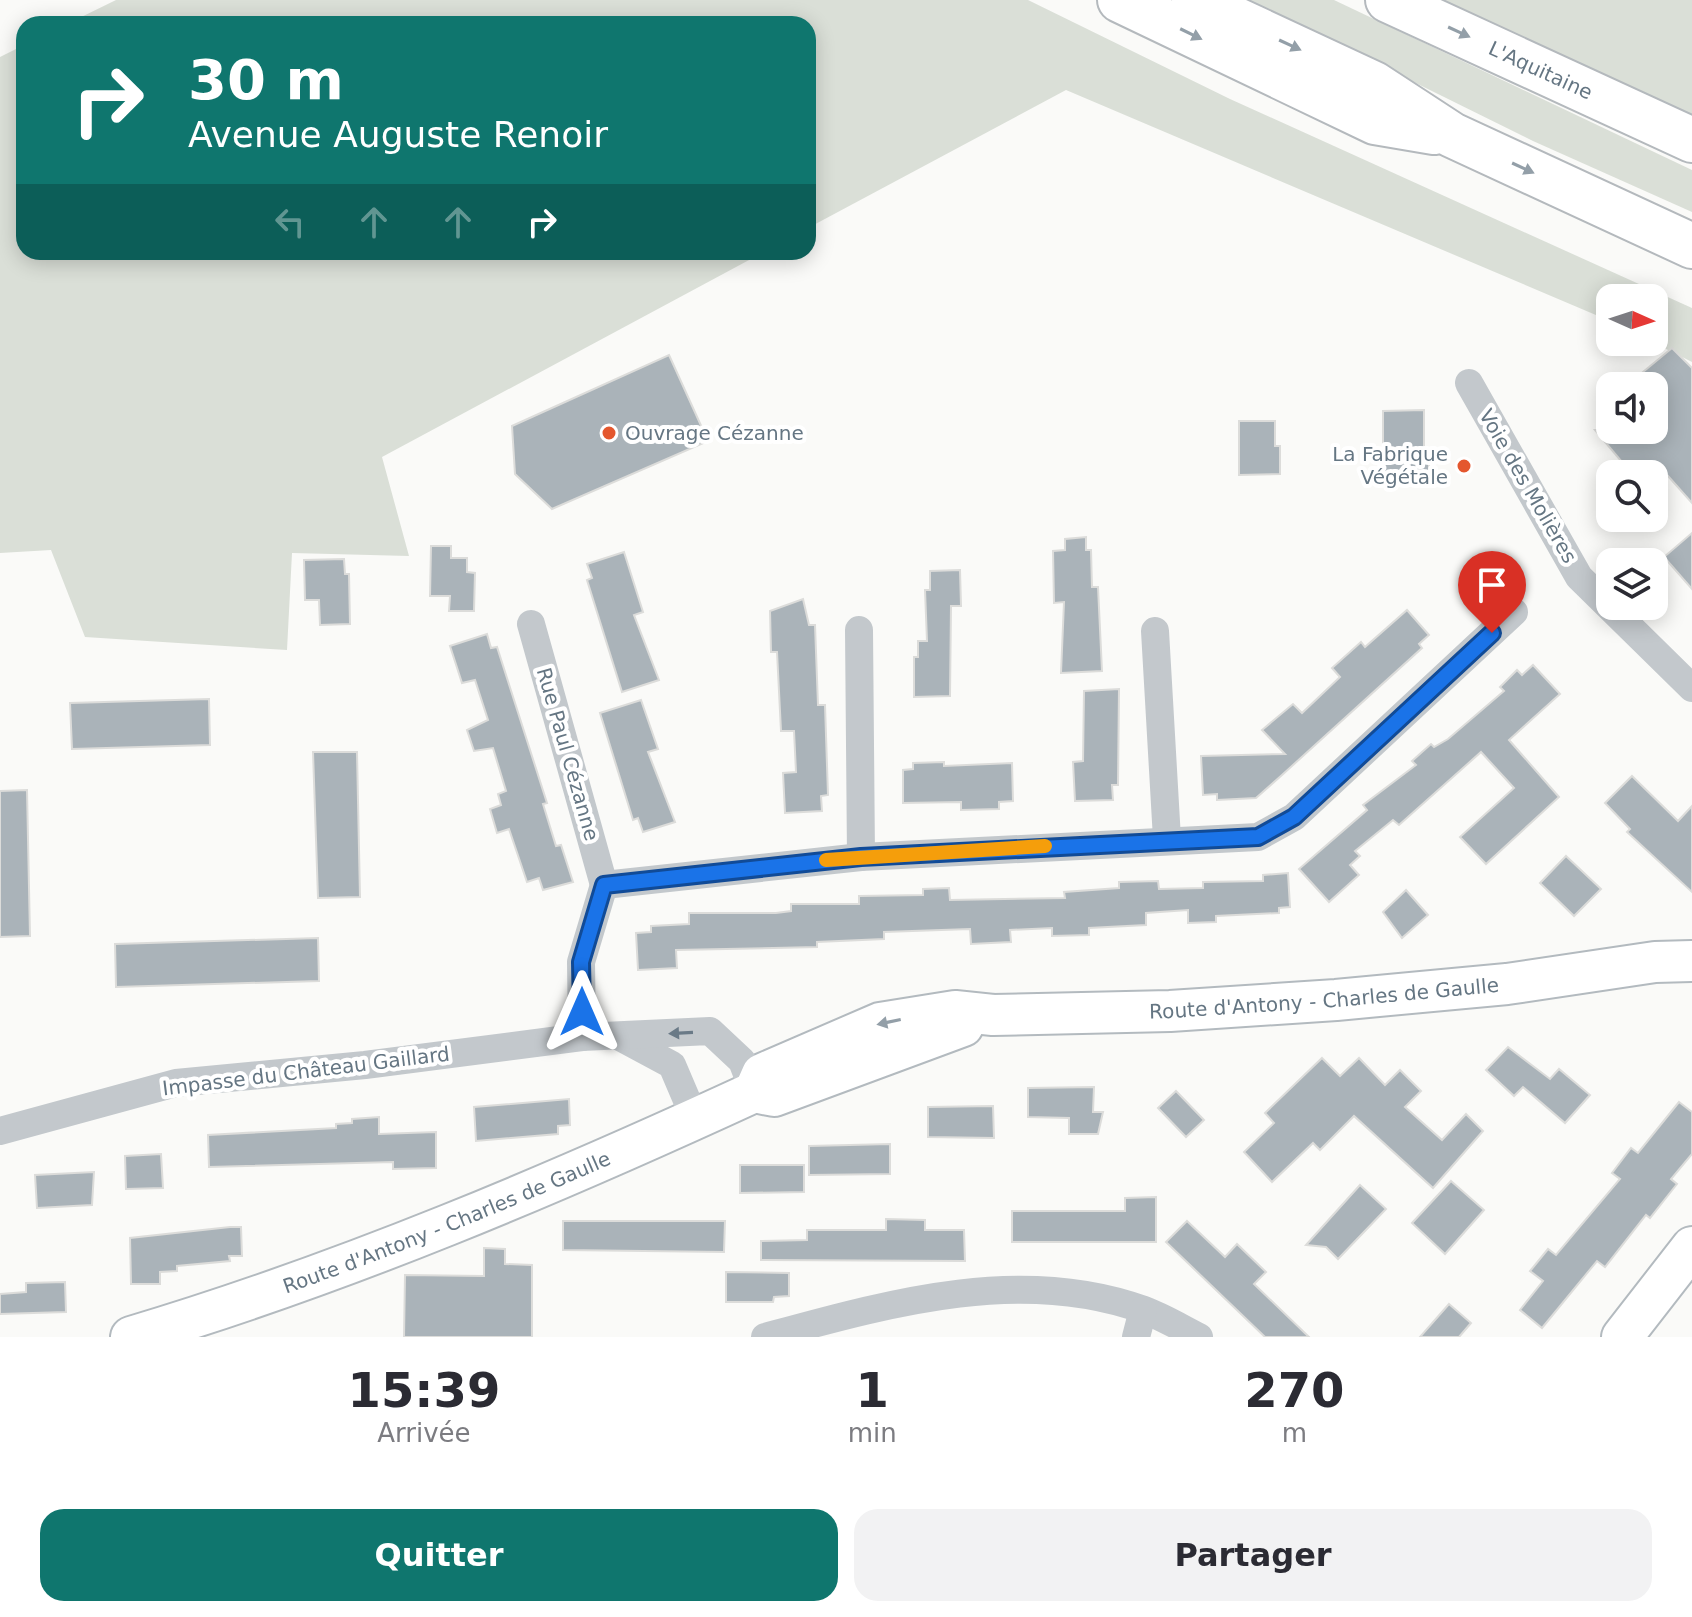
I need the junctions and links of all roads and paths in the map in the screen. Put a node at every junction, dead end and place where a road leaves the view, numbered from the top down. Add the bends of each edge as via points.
1 (1120, 0) edge
2 (1194, 0) edge
3 (1388, 0) edge
4 (1452, 135) junction
5 (1692, 140) edge
6 (1692, 246) edge
7 (1469, 383) dead end
8 (1514, 612) dead end
9 (531, 624) dead end
10 (859, 630) dead end
11 (1155, 631) dead end
12 (1692, 688) edge
13 (1167, 839) junction
14 (861, 857) junction
15 (604, 885) junction
16 (1692, 951) edge
17 (1673, 961) edge
18 (617, 1036) junction
19 (582, 1037) junction
20 (754, 1092) junction
21 (695, 1119) junction
22 (0, 1131) edge
23 (1692, 1247) edge
24 (1140, 1324) edge
25 (859, 1325) edge
26 (131, 1337) edge
27 (765, 1337) edge
28 (1199, 1337) edge
29 (1622, 1337) edge

1 -> 4 highway via 1375,122
2 -> 4 highway via 1374,84
3 -> 5 highway, L'Aquitaine
4 -> 6 highway
7 - 12 street, Voie des Molières via 1579,577
8 - 13 street via 1294,817 1258,837
9 - 15 street, Rue Paul Cézanne
10 - 14 street
11 - 13 street
13 - 14 street
14 - 15 street
15 - 19 street via 581,962
16 - 17 street, Route d'Antony - Charles de Gaulle
17 - 20 street, Route d'Antony - Charles de Gaulle via 1336,1000 993,1015 774,1096
18 - 19 street, Impasse du Château Gaillard
20 -> 18 street, Impasse du Château Gaillard via 742,1061 710,1031
18 - 21 street, Impasse du Château Gaillard via 672,1065
19 - 22 street, Impasse du Château Gaillard via 176,1083
20 - 21 street, Route d'Antony - Charles de Gaulle
21 - 26 street, Route d'Antony - Charles de Gaulle via 523,1196
23 - 29 street
24 - 25 street via 1066,1293 986,1289
24 - 28 street
25 - 27 street

